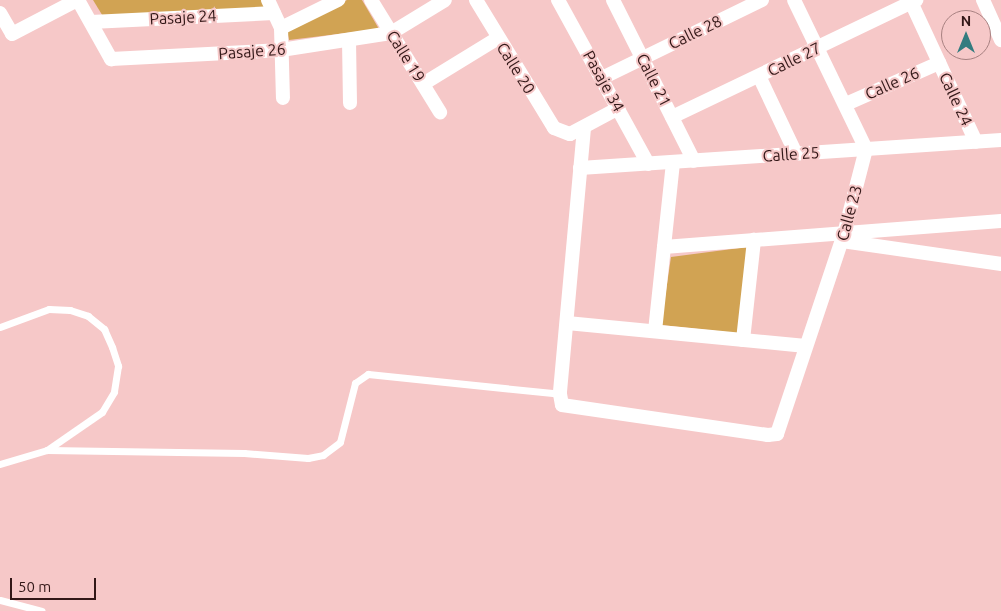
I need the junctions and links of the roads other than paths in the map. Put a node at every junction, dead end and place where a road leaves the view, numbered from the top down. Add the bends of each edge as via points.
1 (78, 0) edge
2 (268, 0) edge
3 (338, 0) edge
4 (371, 0) edge
5 (445, 0) edge
6 (476, 0) edge
7 (558, 0) edge
8 (613, 0) edge
9 (762, 0) edge
10 (794, 0) edge
11 (983, 0) edge
12 (914, 1) edge
13 (274, 13) junction
14 (0, 14) edge
15 (91, 22) junction
16 (281, 28) junction
17 (391, 33) junction
18 (498, 38) junction
19 (349, 40) junction
20 (1001, 40) edge
21 (817, 47) junction
22 (281, 50) junction
23 (642, 58) junction
24 (939, 63) junction
25 (758, 76) junction
26 (602, 78) junction
27 (423, 84) junction
28 (283, 98) dead end
29 (350, 103) dead end
30 (846, 104) junction
31 (619, 108) junction
32 (440, 112) dead end
33 (672, 117) junction
34 (584, 128) junction
35 (1001, 140) edge
36 (976, 142) junction
37 (866, 149) junction
38 (796, 154) junction
39 (694, 161) junction
40 (672, 162) junction
41 (648, 164) junction
42 (580, 168) junction
43 (1001, 221) edge
44 (843, 237) junction
45 (754, 240) junction
46 (664, 247) junction
47 (1001, 264) edge
48 (566, 323) junction
49 (0, 327) edge
50 (655, 331) junction
51 (743, 340) junction
52 (806, 346) junction
53 (560, 394) junction
54 (47, 450) junction
55 (0, 464) edge
56 (0, 600) edge
57 (42, 611) edge

1 - 14 street via 12,34
1 - 15 street
2 - 13 street
3 - 16 street
4 - 17 street, Calle 19
5 - 17 street
6 - 18 street, Calle 20
7 - 26 street, Pasaje 34
8 - 23 street, Calle 21
9 - 23 street, Calle 28
10 - 21 street
11 - 20 street
12 - 21 street, Calle 27
12 - 24 street, Calle 24
13 - 15 street, Pasaje 24
13 - 16 street
15 - 22 street, Pasaje 26 via 112,59
16 - 22 street
17 - 19 street, Pasaje 26
17 - 27 street, Calle 19
18 - 27 street
18 - 34 street, Calle 20 via 554,128 560,133 570,134
19 - 22 street, Pasaje 26
19 - 29 street
21 - 25 street, Calle 27
21 - 30 street
22 - 28 street
23 - 26 street, Calle 28
23 - 33 street, Calle 21
24 - 30 street, Calle 26
24 - 36 street, Calle 24
25 - 33 street, Calle 27
25 - 38 street
26 - 31 street, Pasaje 34
27 - 32 street, Calle 19
30 - 37 street
31 - 34 street
31 - 41 street, Pasaje 34
33 - 39 street, Calle 21
34 - 42 street
35 - 36 street, Calle 25
36 - 37 street, Calle 25
37 - 38 street, Calle 25
37 - 44 street, Calle 23
38 - 39 street, Calle 25
39 - 40 street, Calle 25
40 - 41 street, Calle 25
40 - 46 street
41 - 42 street, Calle 25
42 - 48 street
43 - 44 street
44 - 45 street
44 - 47 street
44 - 52 street, Calle 23
45 - 46 street
45 - 51 street
46 - 50 street
48 - 50 street
48 - 53 street
49 - 54 lane via 48,309 70,310 88,316 104,329 112,347 118,366 114,392 102,412
50 - 51 street
51 - 52 street
52 - 53 street, Calle 23 via 777,434 573,409 562,405
53 - 54 lane via 368,374 355,383 340,442 323,455 308,458 244,453
54 - 55 lane
56 - 57 lane

